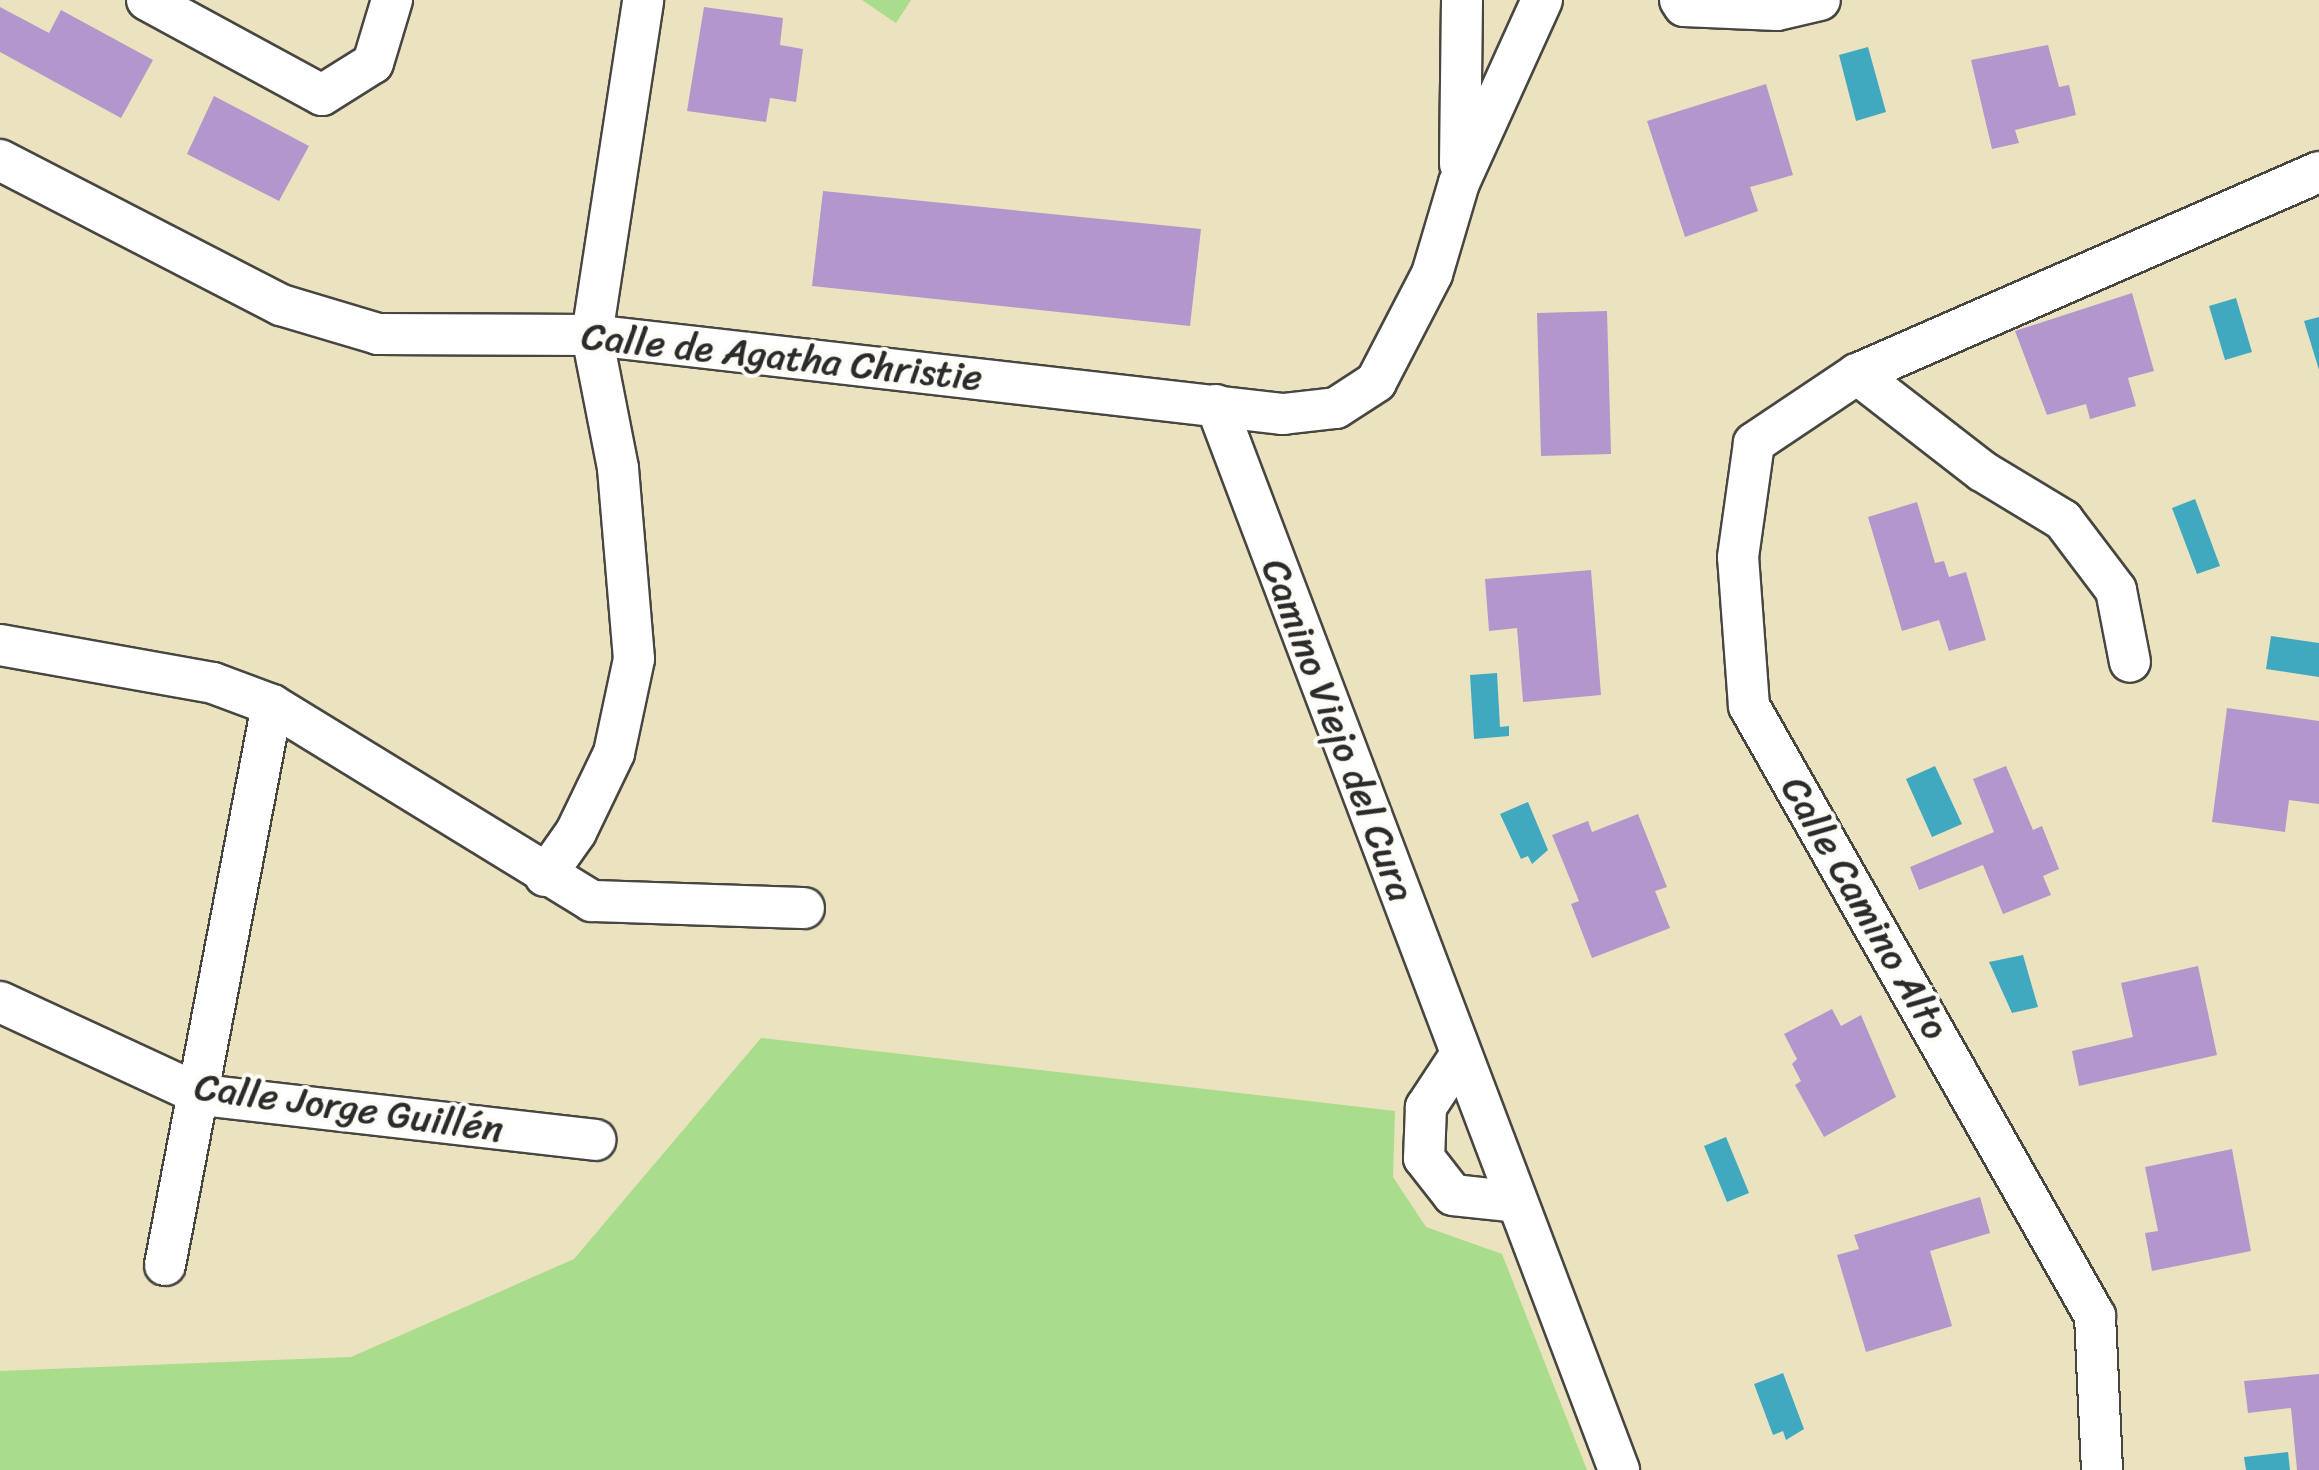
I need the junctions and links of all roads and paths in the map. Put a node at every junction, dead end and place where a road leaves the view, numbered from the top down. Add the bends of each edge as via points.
1 (147, 0) edge
2 (392, 0) edge
3 (643, 0) edge
4 (1462, 0) edge
5 (1542, 0) edge
6 (1680, 0) edge
7 (1820, 0) edge
8 (0, 160) edge
9 (2319, 172) edge
10 (1459, 184) junction
11 (592, 335) junction
12 (1857, 374) junction
13 (1216, 405) junction
14 (0, 645) edge
15 (2130, 662) dead end
16 (272, 705) junction
17 (545, 876) junction
18 (804, 908) dead end
19 (0, 1002) edge
20 (1461, 1054) junction
21 (201, 1094) junction
22 (596, 1140) dead end
23 (1517, 1202) junction
24 (165, 1265) dead end
25 (1619, 1470) edge
26 (2102, 1470) edge

1 - 2 street via 322,95 374,62
3 - 11 street
4 - 10 street, Calle de Agatha Christie
5 - 10 street, Calle de Agatha Christie
6 - 7 street via 1684,6 1777,10
8 - 11 street, Calle de Agatha Christie via 281,305 378,334
9 - 12 street, Calle Camino Alto
10 - 13 street, Calle de Agatha Christie via 1432,274 1376,382 1336,408 1283,414
11 - 13 street, Calle de Agatha Christie
11 - 17 street via 618,468 634,660 614,754 576,832
12 - 15 street via 1982,471 2063,520 2116,590
12 - 26 street, Calle Camino Alto via 1754,443 1738,557 1749,706 2095,1316
13 - 20 street, Camino Viejo del Cura
14 - 16 street via 213,683
16 - 17 street
16 - 21 street
17 - 18 street via 592,901
19 - 21 street, Calle Jorge Guillén
20 - 23 street, Camino Viejo del Cura
20 - 23 street via 1426,1107 1424,1158 1453,1195
21 - 22 street, Calle Jorge Guillén
21 - 24 street
23 - 25 street, Camino Viejo del Cura

